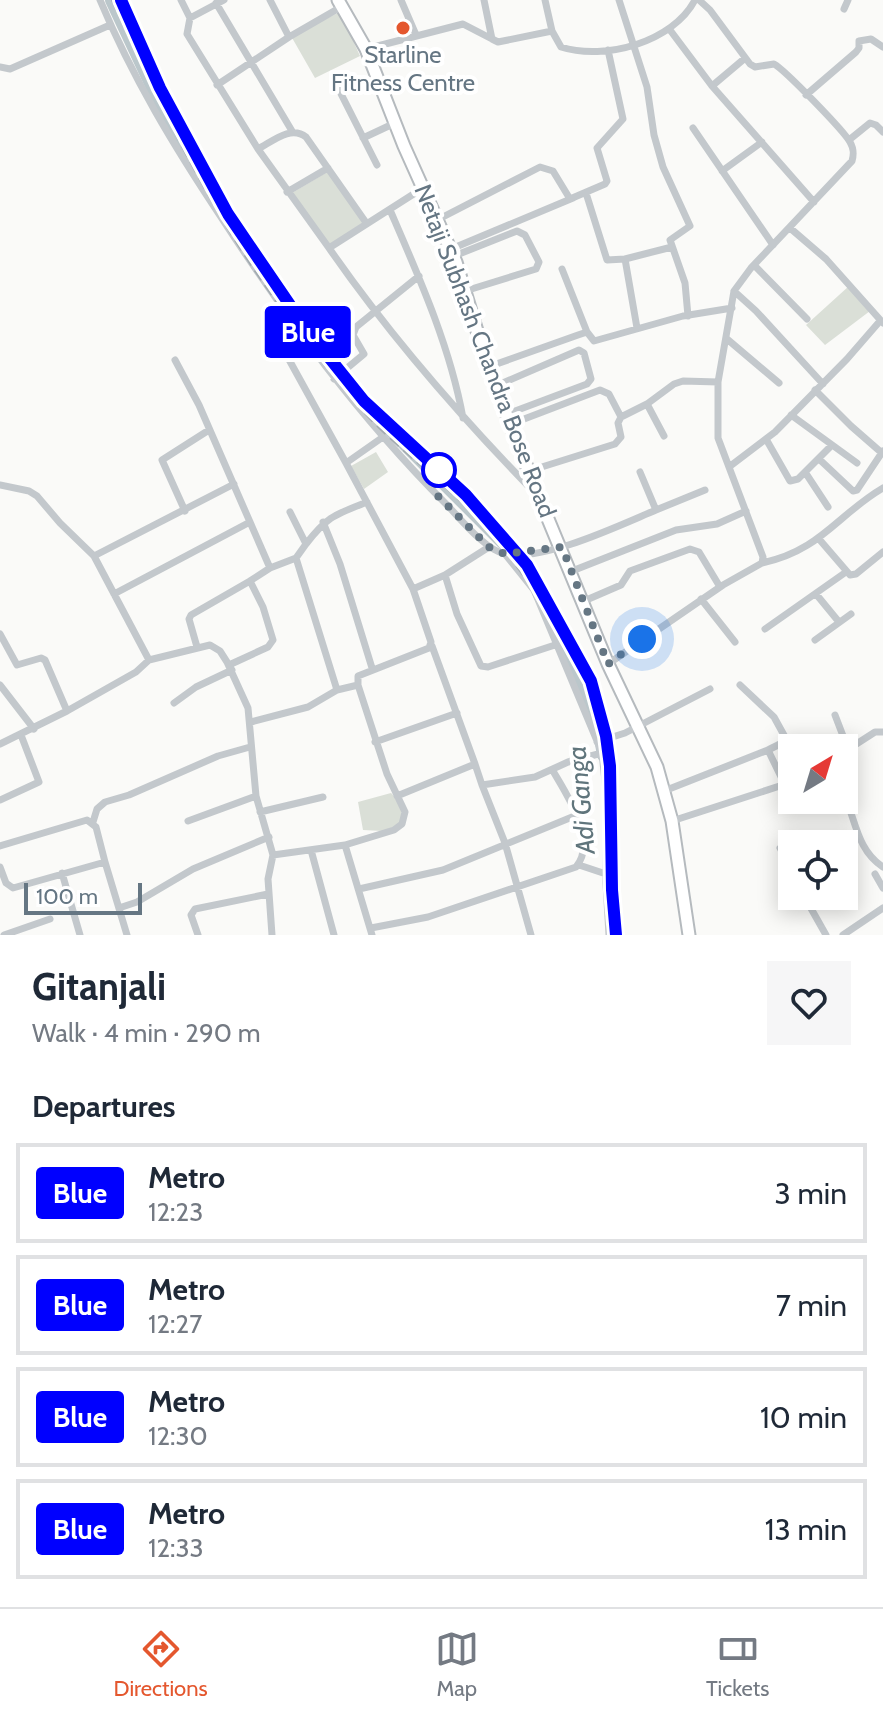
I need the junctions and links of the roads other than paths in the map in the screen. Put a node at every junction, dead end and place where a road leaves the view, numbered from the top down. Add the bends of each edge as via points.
1 (100, 0) edge
2 (181, 0) edge
3 (270, 0) edge
4 (401, 0) edge
5 (484, 0) edge
6 (545, 0) edge
7 (619, 0) edge
8 (697, 0) edge
9 (848, 0) edge
10 (220, 2) edge
11 (340, 4) edge
12 (844, 9) dead end
13 (190, 18) junction
14 (110, 25) junction
15 (670, 30) junction
16 (552, 31) junction
17 (416, 35) junction
18 (289, 37) junction
19 (492, 39) junction
20 (634, 43) junction
21 (883, 47) edge
22 (366, 49) junction
23 (608, 50) junction
24 (744, 59) junction
25 (250, 63) junction
26 (0, 67) edge
27 (333, 78) dead end
28 (217, 85) junction
29 (712, 86) junction
30 (806, 95) junction
31 (395, 123) junction
32 (693, 128) dead end
33 (292, 131) junction
34 (883, 132) edge
35 (363, 138) junction
36 (849, 140) junction
37 (762, 142) junction
38 (258, 149) junction
39 (377, 165) dead end
40 (328, 168) junction
41 (722, 171) junction
42 (423, 188) junction
43 (287, 192) junction
44 (586, 193) junction
45 (573, 198) junction
46 (814, 202) junction
47 (390, 210) junction
48 (437, 220) junction
49 (367, 224) junction
50 (790, 228) junction
51 (773, 245) junction
52 (672, 247) junction
53 (329, 248) junction
54 (452, 253) junction
55 (625, 259) junction
56 (754, 265) junction
57 (562, 269) dead end
58 (419, 276) junction
59 (465, 291) junction
60 (734, 291) junction
61 (732, 308) junction
62 (373, 311) junction
63 (688, 316) junction
64 (807, 319) dead end
65 (881, 322) edge
66 (271, 327) dead end
67 (637, 328) junction
68 (587, 332) junction
69 (569, 338) junction
70 (727, 339) junction
71 (539, 349) junction
72 (574, 352) junction
73 (175, 360) dead end
74 (545, 365) junction
75 (488, 367) junction
76 (338, 376) junction
77 (718, 382) junction
78 (779, 383) dead end
79 (823, 384) junction
80 (496, 386) junction
81 (815, 390) junction
82 (647, 404) junction
83 (791, 415) junction
84 (621, 417) junction
85 (463, 419) junction
86 (509, 419) junction
87 (209, 430) junction
88 (664, 436) dead end
89 (383, 437) junction
90 (766, 439) junction
91 (831, 446) junction
92 (882, 452) edge
93 (819, 459) junction
94 (346, 463) junction
95 (857, 463) dead end
96 (729, 467) junction
97 (529, 471) junction
98 (640, 472) dead end
99 (805, 472) junction
100 (234, 484) junction
101 (0, 485) edge
102 (883, 488) edge
103 (705, 490) dead end
104 (541, 500) junction
105 (367, 502) junction
106 (828, 507) dead end
107 (656, 510) junction
108 (185, 511) junction
109 (746, 511) junction
110 (290, 512) dead end
111 (250, 522) junction
112 (323, 522) junction
113 (819, 539) junction
114 (306, 544) junction
115 (489, 547) junction
116 (562, 547) junction
117 (883, 552) edge
118 (509, 554) junction
119 (94, 556) junction
120 (296, 558) junction
121 (876, 558) junction
122 (762, 563) junction
123 (883, 567) edge
124 (270, 568) junction
125 (572, 571) junction
126 (846, 572) junction
127 (445, 575) junction
128 (250, 581) junction
129 (720, 587) junction
130 (413, 589) junction
131 (114, 594) junction
132 (816, 594) junction
133 (701, 599) junction
134 (584, 601) junction
135 (851, 614) dead end
136 (839, 622) junction
137 (765, 629) dead end
138 (0, 634) edge
139 (815, 640) dead end
140 (735, 642) dead end
141 (558, 644) junction
142 (432, 646) junction
143 (197, 647) junction
144 (149, 660) junction
145 (608, 664) junction
146 (230, 668) junction
147 (372, 668) junction
148 (0, 685) edge
149 (358, 685) junction
150 (740, 685) dead end
151 (710, 689) dead end
152 (337, 690) junction
153 (174, 703) dead end
154 (67, 711) junction
155 (457, 713) junction
156 (835, 715) dead end
157 (251, 722) junction
158 (639, 727) junction
159 (34, 729) junction
160 (883, 732) edge
161 (841, 734) edge
162 (21, 735) junction
163 (375, 742) junction
164 (597, 742) junction
165 (858, 743) edge
166 (0, 744) edge
167 (250, 747) junction
168 (768, 750) junction
169 (602, 753) junction
170 (475, 764) junction
171 (778, 766) edge
172 (553, 771) junction
173 (482, 785) junction
174 (778, 787) edge
175 (664, 791) junction
176 (256, 796) junction
177 (397, 796) junction
178 (323, 797) dead end
179 (0, 800) edge
180 (260, 812) junction
181 (851, 814) edge
182 (577, 815) junction
183 (188, 821) dead end
184 (672, 821) junction
185 (93, 822) junction
186 (269, 837) junction
187 (505, 843) junction
188 (345, 845) junction
189 (0, 846) edge
190 (311, 850) junction
191 (273, 855) junction
192 (105, 862) junction
193 (579, 865) junction
194 (0, 867) edge
195 (883, 867) edge
196 (62, 873) junction
197 (606, 874) junction
198 (875, 874) dead end
199 (519, 887) junction
200 (4, 888) edge
201 (883, 888) edge
202 (359, 889) junction
203 (268, 894) junction
204 (119, 908) junction
205 (883, 908) edge
206 (812, 910) edge
207 (50, 919) dead end
208 (371, 932) edge
209 (4, 935) edge
210 (80, 935) edge
211 (127, 935) edge
212 (198, 935) edge
213 (272, 935) edge
214 (334, 935) edge
215 (531, 935) edge
216 (609, 935) edge
217 (689, 935) edge
218 (826, 935) edge
219 (843, 935) edge

1 - 14 street
2 - 13 street
3 - 18 street
4 - 17 street
5 - 19 street
6 - 16 street
7 - 20 street
8 - 15 street
8 - 24 street
9 - 12 street
10 - 13 street
10 - 25 street
11 - 18 street
11 - 22 main road, Netaji Subhash Chandra Bose Road
13 - 28 street via 187,34
14 - 26 street via 10,69
14 - 76 street via 183,160 261,278
15 - 20 street
15 - 29 street
16 - 19 street
16 - 23 street via 561,47
17 - 19 street via 463,24
17 - 22 street
18 - 25 street
20 - 23 street
20 - 52 street via 663,167 690,226 670,240
21 - 30 street via 871,39 859,41 856,52
22 - 31 main road, Netaji Subhash Chandra Bose Road
23 - 44 street via 623,119 597,148 607,181
24 - 29 street
24 - 30 street via 755,67 776,65
25 - 28 street
25 - 33 street
27 - 35 street
28 - 38 street
29 - 37 street
30 - 36 street
31 - 35 street
31 - 42 main road, Netaji Subhash Chandra Bose Road
32 - 41 street
33 - 38 street
33 - 40 street via 306,137
34 - 36 street via 870,123
35 - 39 street
36 - 46 street via 852,161
37 - 41 street
37 - 46 street
38 - 43 street
40 - 43 street
40 - 49 street
41 - 51 street
42 - 47 street
42 - 48 main road, Netaji Subhash Chandra Bose Road
43 - 53 street
44 - 45 street
44 - 55 street via 607,260
45 - 48 street via 553,171 540,167
45 - 54 street
46 - 50 street
47 - 49 street
47 - 58 street
48 - 54 main road, Netaji Subhash Chandra Bose Road
49 - 53 street
50 - 51 street
50 - 65 street
51 - 56 street
52 - 55 street
52 - 63 street via 685,283
53 - 62 street
54 - 59 main road, Netaji Subhash Chandra Bose Road
54 - 59 street via 517,231 525,235 539,262 536,269
55 - 67 street
56 - 60 street
56 - 64 street
57 - 68 street
58 - 62 street
58 - 85 street
59 - 75 main road, Netaji Subhash Chandra Bose Road
60 - 61 street
60 - 79 street
61 - 63 street
61 - 70 street
62 - 76 street via 353,331 364,354
62 - 85 street
63 - 67 street
65 - 79 street
66 - 94 street
67 - 68 street via 594,341
68 - 69 street
69 - 71 street
69 - 72 street
70 - 77 street
70 - 78 street
71 - 74 street
71 - 75 street
72 - 74 street
72 - 86 street via 584,353 590,382
73 - 87 street
74 - 80 street
75 - 80 main road, Netaji Subhash Chandra Bose Road
76 - 89 street
77 - 82 street via 683,381
77 - 96 street via 718,438
79 - 81 street
80 - 86 main road, Netaji Subhash Chandra Bose Road
81 - 83 street
81 - 92 street
82 - 84 street
82 - 88 street
83 - 90 street
83 - 91 street
84 - 86 street via 609,394 600,390
84 - 97 street via 621,437 615,444
85 - 104 street
86 - 97 main road, Netaji Subhash Chandra Bose Road
87 - 100 street
87 - 108 street via 162,460
89 - 94 street
89 - 115 street
90 - 96 street
90 - 99 street via 790,481
91 - 93 street
91 - 95 street
92 - 93 street via 853,491
93 - 99 street
94 - 105 street
96 - 109 street
97 - 104 main road, Netaji Subhash Chandra Bose Road
98 - 107 street
99 - 106 street
100 - 108 street
100 - 111 street
101 - 119 street via 37,496
102 - 113 street
103 - 107 street
104 - 116 main road, Netaji Subhash Chandra Bose Road
105 - 112 street
105 - 130 street
107 - 116 street
108 - 119 street
109 - 122 street
109 - 125 street via 717,524 676,530
110 - 114 street
111 - 124 street
111 - 131 street
112 - 114 street
112 - 147 street
113 - 122 street
113 - 126 street
114 - 120 street
115 - 118 street
115 - 127 street
116 - 118 street
116 - 125 main road, Netaji Subhash Chandra Bose Road
117 - 121 street
118 - 141 street via 534,590
119 - 131 street
120 - 124 street
120 - 152 street
121 - 123 street
121 - 126 street via 856,574
122 - 129 street
124 - 128 street
125 - 134 main road, Netaji Subhash Chandra Bose Road
126 - 132 street
127 - 130 street
127 - 141 street via 481,666
128 - 143 street via 191,615
128 - 146 street via 273,640
129 - 133 street
129 - 134 street via 699,552 690,549 630,571 621,585
130 - 142 street
131 - 144 street
132 - 136 street
132 - 137 street
133 - 140 street
133 - 145 street
134 - 145 main road, Netaji Subhash Chandra Bose Road
135 - 136 street
136 - 139 street
138 - 154 street via 17,665 45,660
141 - 164 street
142 - 147 street
142 - 155 street
143 - 144 street
143 - 146 street via 216,647
144 - 154 street
145 - 158 main road, Netaji Subhash Chandra Bose Road
146 - 153 street
146 - 157 street
147 - 149 street via 358,676
148 - 159 street
149 - 152 street
149 - 163 street
150 - 168 street via 774,717 785,737
151 - 158 street
152 - 157 street via 308,707
154 - 159 street
155 - 163 street
155 - 170 street
156 - 161 street
157 - 167 street
158 - 164 street
158 - 175 main road, Netaji Subhash Chandra Bose Road
159 - 162 street
160 - 165 street
162 - 166 street
162 - 179 street via 39,782
163 - 177 street
164 - 169 street
167 - 176 street
167 - 185 street via 105,802
168 - 171 street
168 - 175 street
169 - 172 street
169 - 197 street
170 - 173 street
170 - 177 street
172 - 173 street
172 - 182 street
173 - 187 street
174 - 184 street
175 - 184 main road, Netaji Subhash Chandra Bose Road
176 - 180 street
176 - 183 street
177 - 188 street via 405,812 402,824
178 - 180 street
180 - 186 street
181 - 195 street via 864,850
182 - 187 street
182 - 193 street via 584,851
184 - 217 main road, Netaji Subhash Chandra Bose Road
185 - 189 street
185 - 192 street
186 - 191 street
186 - 204 street
187 - 199 street
187 - 202 street via 443,870
188 - 190 street
188 - 202 street
190 - 191 street
190 - 214 street
191 - 203 street
192 - 196 street
192 - 204 street
193 - 197 street
193 - 199 street
194 - 200 street
196 - 200 street
196 - 210 street
197 - 216 street
198 - 201 street
199 - 208 street
199 - 215 street
202 - 208 street
203 - 212 street via 195,909 191,915
203 - 213 street
204 - 211 street
205 - 219 street
206 - 218 street
207 - 209 street

